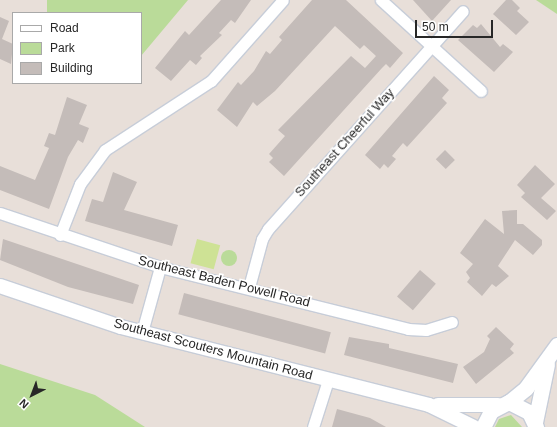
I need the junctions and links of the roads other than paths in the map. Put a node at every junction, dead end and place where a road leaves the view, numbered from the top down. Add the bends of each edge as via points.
1 (283, 0) edge
2 (381, 0) edge
3 (463, 11) dead end
4 (432, 46) junction
5 (482, 91) dead end
6 (0, 213) edge
7 (60, 235) junction
8 (160, 267) junction
9 (0, 286) edge
10 (249, 287) junction
11 (452, 322) dead end
12 (142, 332) junction
13 (557, 345) edge
14 (549, 358) junction
15 (328, 380) junction
16 (503, 404) junction
17 (429, 405) junction
18 (535, 425) edge
19 (313, 427) edge
20 (474, 427) edge
21 (483, 427) edge

1 - 7 street via 211,81 105,150 80,184
2 - 4 street
3 - 4 street, Southeast Cheerful Way
4 - 5 street
4 - 10 street, Southeast Cheerful Way via 268,229 262,239
6 - 7 street, Southeast Baden Powell Road
7 - 8 street, Southeast Baden Powell Road
8 - 10 street, Southeast Baden Powell Road
8 - 12 street
9 - 12 street, Southeast Scouters Mountain Road
10 - 11 street, Southeast Baden Powell Road via 408,329 426,330
12 - 15 street, Southeast Scouters Mountain Road
13 - 14 main road
14 - 16 main road via 526,388
14 - 18 main road
15 - 17 street, Southeast Scouters Mountain Road
15 - 19 street
16 - 17 street, Southeast Scouters Mountain Road
16 - 18 main road via 525,408
16 - 21 main road via 488,414
17 - 20 street, Southeast Scouters Mountain Road

